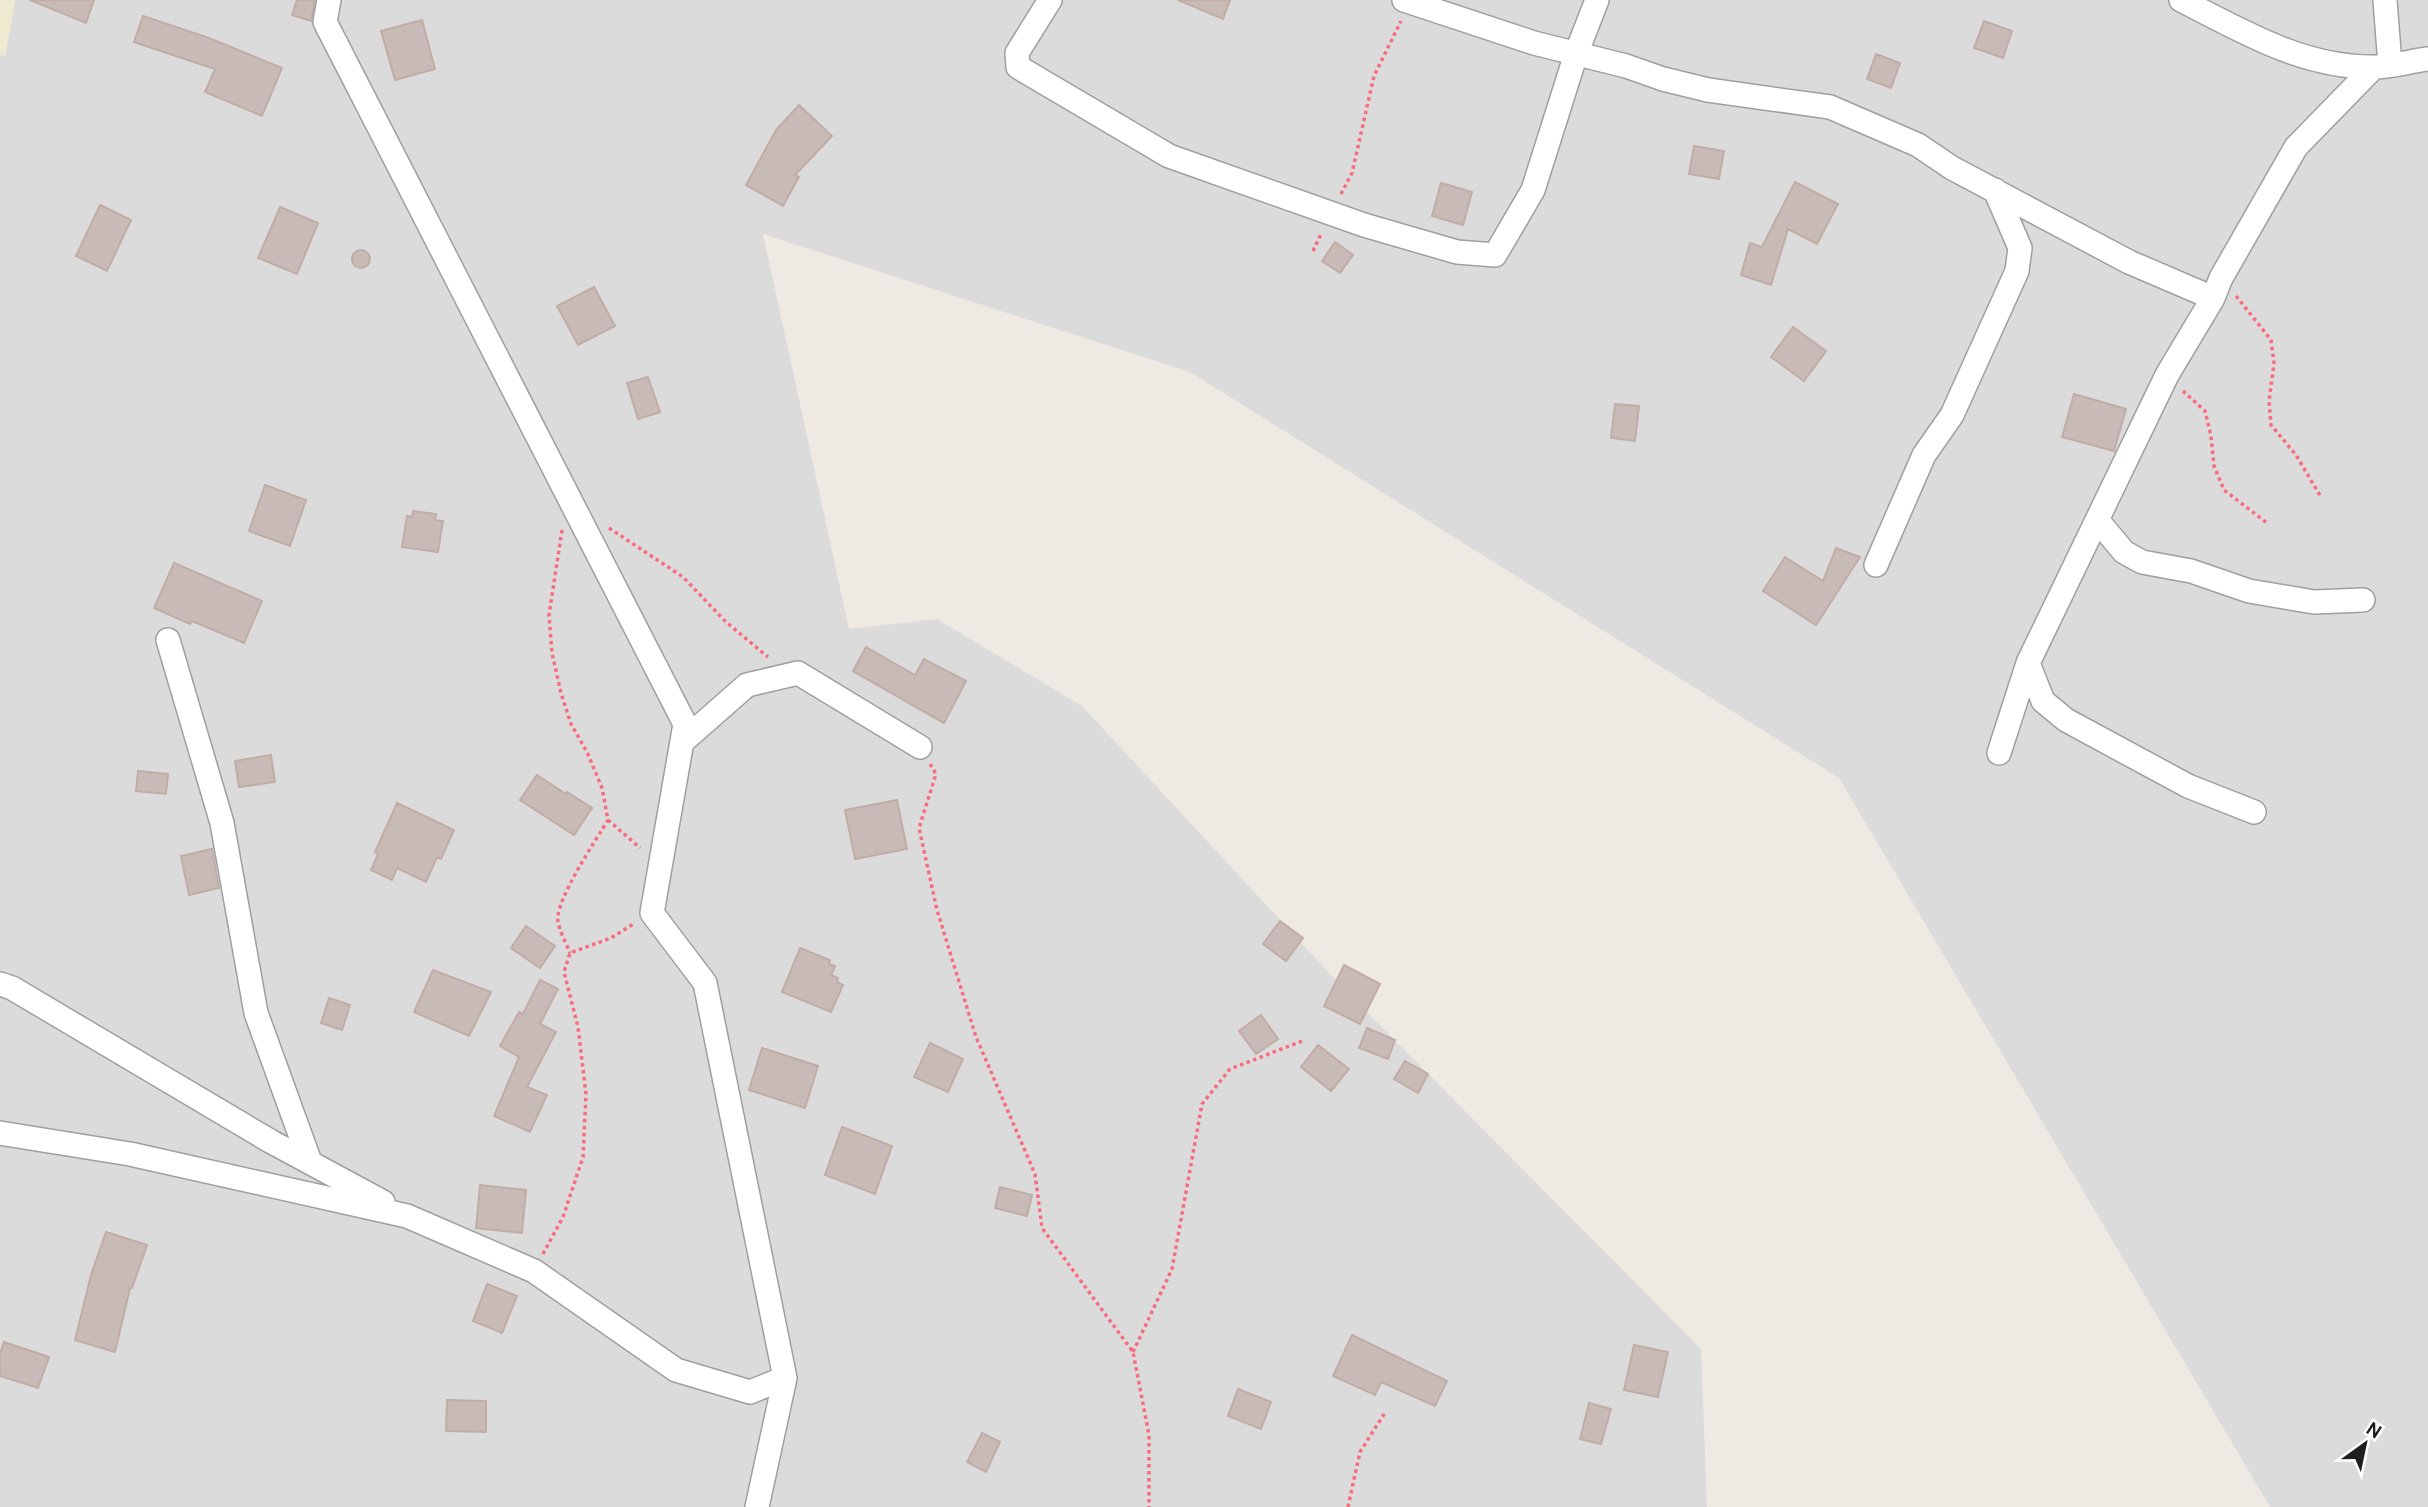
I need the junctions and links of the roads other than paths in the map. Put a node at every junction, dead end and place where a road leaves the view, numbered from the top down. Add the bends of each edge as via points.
1 (329, 0) edge
2 (1051, 0) edge
3 (1597, 0) edge
4 (2181, 0) edge
5 (2385, 0) edge
6 (1407, 2) edge
7 (1576, 54) junction
8 (2428, 59) edge
9 (2382, 66) junction
10 (1995, 190) junction
11 (2217, 288) junction
12 (2098, 521) junction
13 (1876, 565) dead end
14 (2363, 600) dead end
15 (168, 640) dead end
16 (2028, 663) junction
17 (682, 742) junction
18 (920, 747) road end
19 (1999, 753) dead end
20 (2254, 812) dead end
21 (0, 984) edge
22 (0, 1133) edge
23 (310, 1163) junction
24 (407, 1216) junction
25 (785, 1378) junction
26 (757, 1507) edge

1 - 17 street via 325,22 685,724
2 - 7 street via 1017,53 1018,67 1169,156 1364,225 1457,252 1495,254 1533,190
3 - 7 street
4 - 9 street via 2279,49 2319,61
5 - 9 street
6 - 7 street
7 - 10 street via 1708,90 1829,107 1918,145
8 - 9 street
9 - 11 street via 2296,147
10 - 11 street via 2129,262
10 - 13 street via 2020,248 2017,271 1952,415 1924,455
11 - 12 street via 2166,375
12 - 14 street via 2124,552 2142,562 2314,602
12 - 16 street
15 - 23 street via 222,824 256,1013
16 - 19 street
16 - 20 street via 2043,701 2066,720 2189,786
17 - 18 street via 747,685 797,673
17 - 25 street via 652,913 705,983
21 - 23 street
22 - 24 street via 130,1154
23 - 24 street
24 - 25 street via 534,1271 676,1370 750,1392
25 - 26 street

